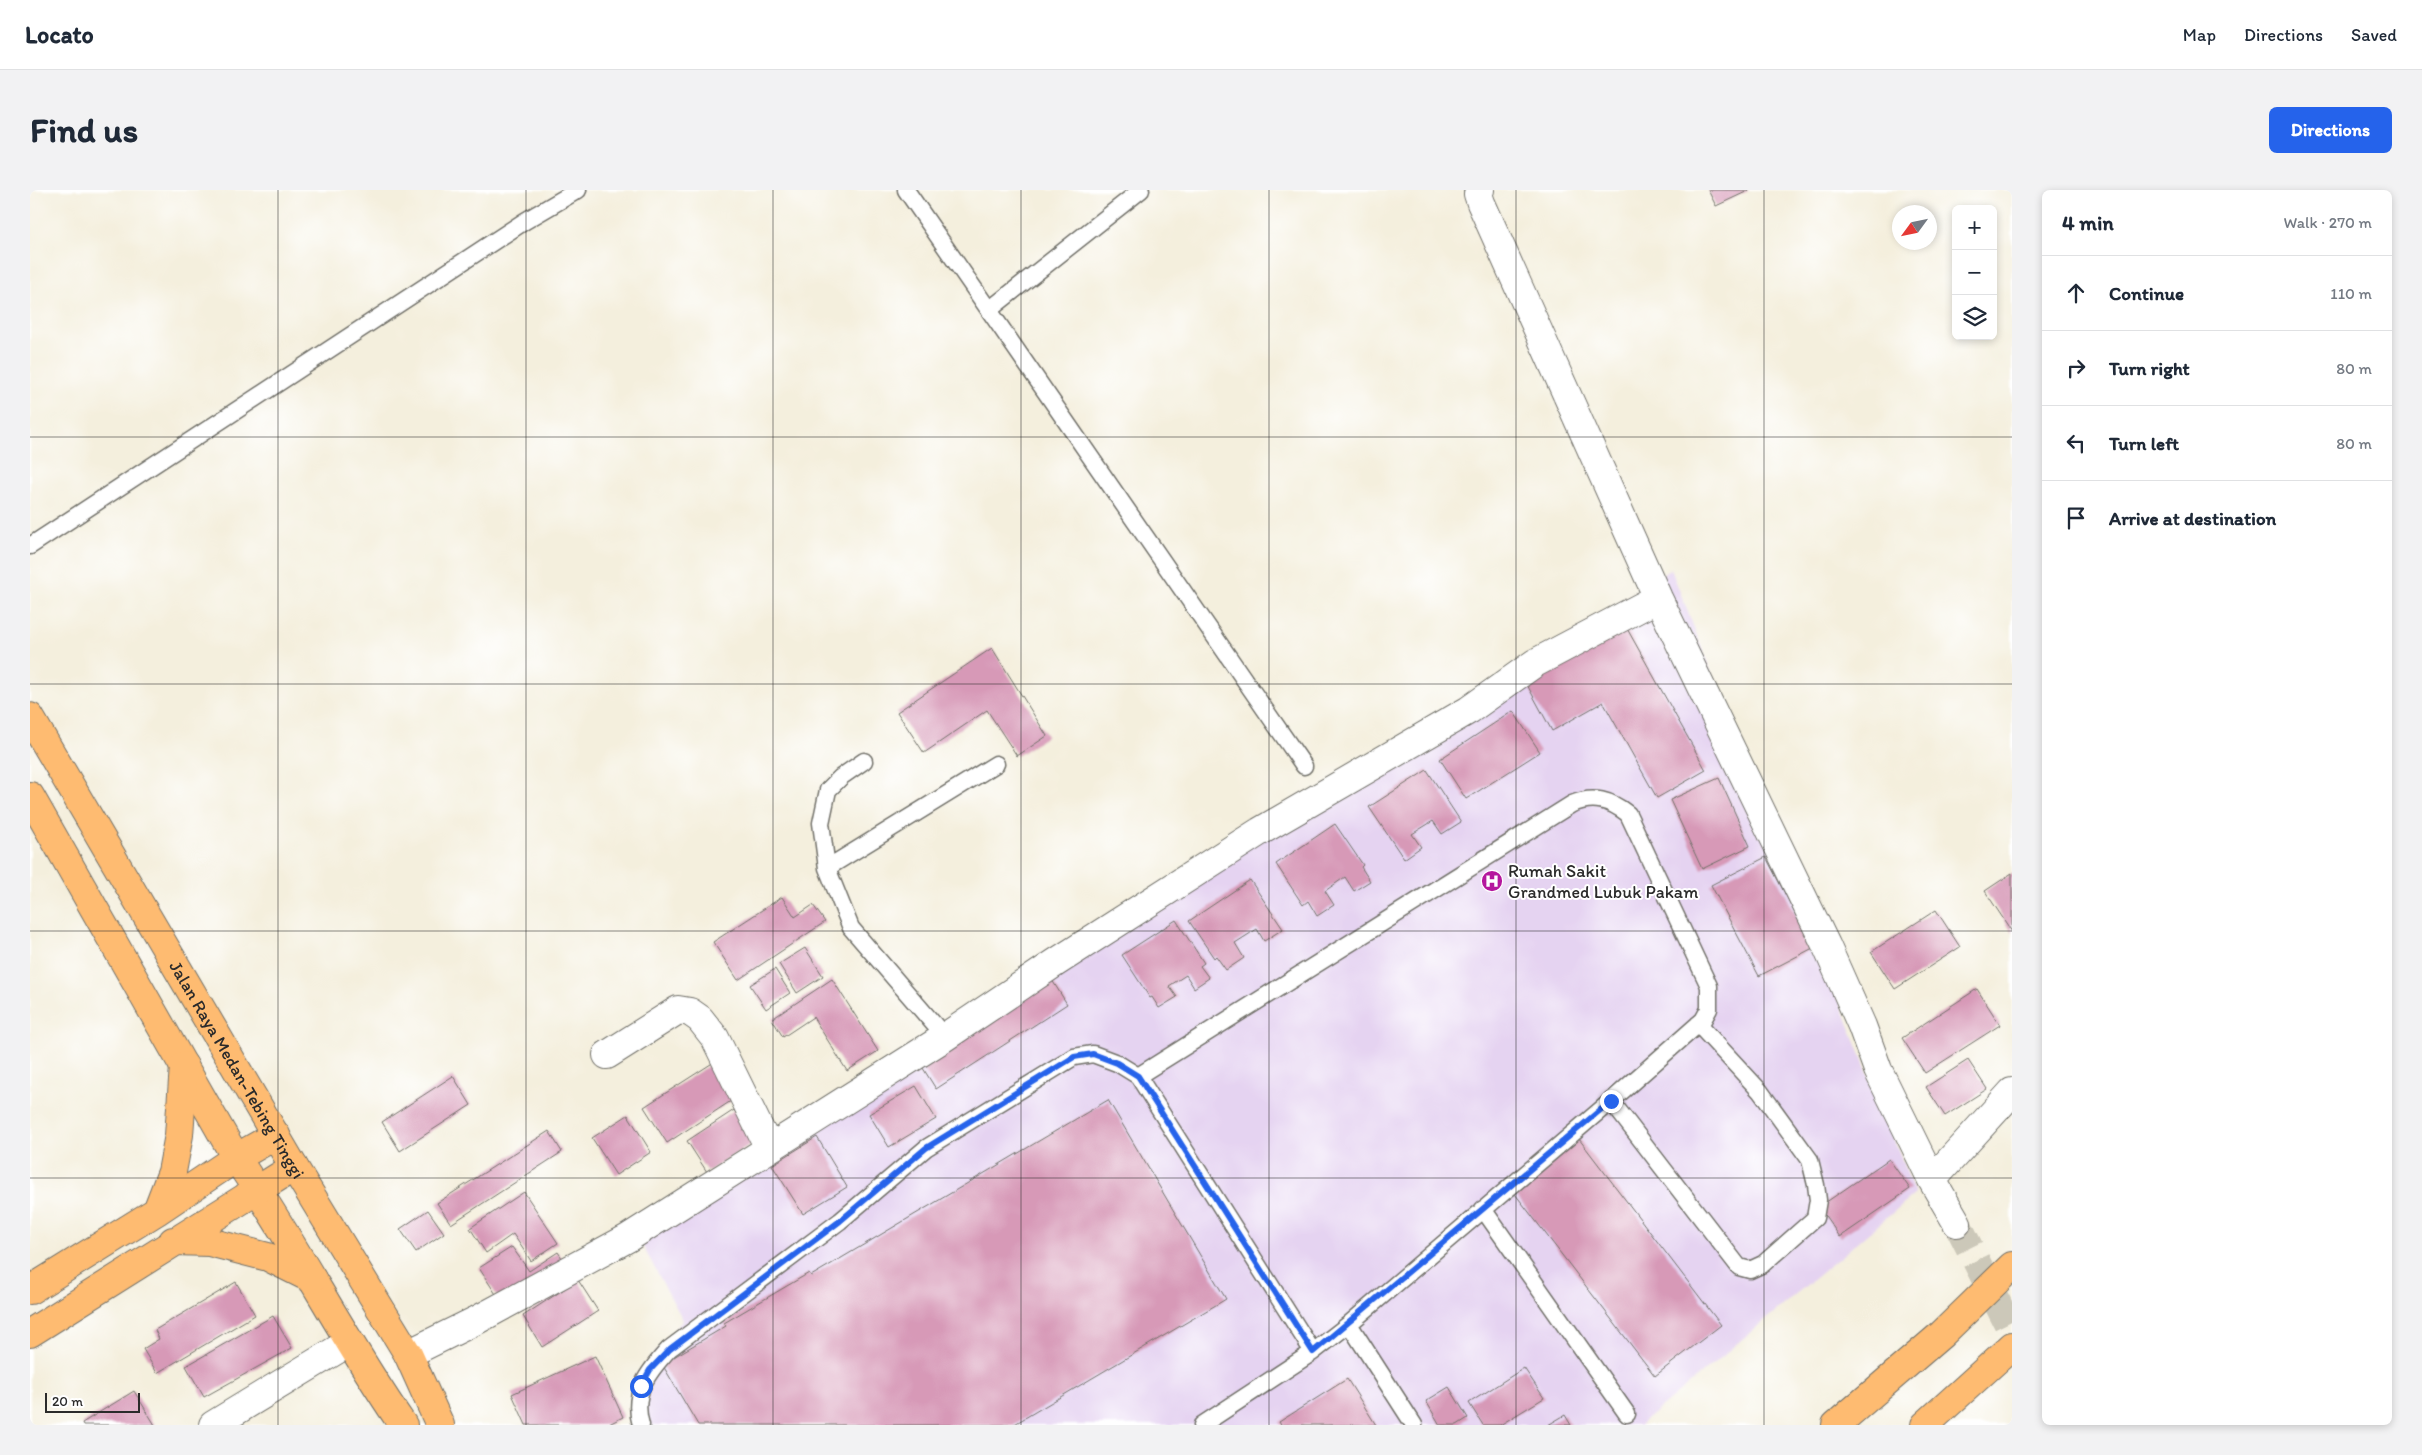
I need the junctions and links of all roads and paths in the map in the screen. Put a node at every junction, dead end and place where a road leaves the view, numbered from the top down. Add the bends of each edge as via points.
1 (578, 190) edge
2 (906, 190) edge
3 (1141, 190) edge
4 (1480, 190) edge
5 (989, 310) junction
6 (30, 546) edge
7 (1658, 598) junction
8 (30, 717) edge
9 (864, 761) dead end
10 (996, 764) dead end
11 (1304, 766) dead end
12 (30, 796) edge
13 (828, 868) junction
14 (1698, 1024) junction
15 (945, 1037) junction
16 (607, 1055) dead end
17 (184, 1066) junction
18 (1138, 1076) junction
19 (2012, 1092) edge
20 (1611, 1101) junction
21 (276, 1135) junction
22 (769, 1148) junction
23 (236, 1158) junction
24 (294, 1167) junction
25 (1932, 1180) junction
26 (258, 1189) junction
27 (1483, 1209) junction
28 (157, 1211) junction
29 (1957, 1222) tunnel mouth
30 (173, 1241) junction
31 (2012, 1266) edge
32 (312, 1279) junction
33 (30, 1290) edge
34 (1348, 1324) junction
35 (30, 1333) edge
36 (348, 1343) junction
37 (2012, 1346) edge
38 (1313, 1352) junction
39 (408, 1354) junction
40 (1627, 1414) dead end
41 (213, 1425) edge
42 (402, 1425) edge
43 (440, 1425) edge
44 (641, 1425) edge
45 (1202, 1425) edge
46 (1414, 1425) edge
47 (1836, 1425) edge
48 (1925, 1425) edge

1 - 6 lane via 525,221
2 - 5 lane
3 - 5 lane
4 - 7 street via 1481,204
5 - 11 lane
7 - 15 street via 1535,663 1469,710 1259,832
7 - 25 street via 1826,946 1878,1070
8 - 21 highway, Jalan Raya Medan-Tebing Tinggi
9 - 13 lane via 828,790 821,823
10 - 13 lane
12 - 17 highway
13 - 15 lane via 852,928
14 - 18 lane via 1709,1009 1709,986 1628,814 1610,801 1585,799 1572,804
14 - 20 lane
14 - 20 lane via 1760,1091 1810,1160 1818,1200 1815,1218 1808,1225 1763,1264 1750,1270 1739,1267
15 - 22 street
16 - 22 street via 678,1010 690,1012 700,1019 714,1038
17 - 23 highway
17 - 28 highway via 179,1135 172,1172
18 - 38 lane
18 - 44 lane via 1093,1054 1074,1057 926,1148 840,1221 670,1349 650,1370 641,1386
19 - 25 street
20 - 27 lane
21 - 23 highway
21 - 24 highway, Jalan Raya Medan-Tebing Tinggi
22 - 39 street via 628,1238
23 - 26 highway
23 - 28 highway
24 - 26 highway
24 - 39 highway, Jalan Raya Medan-Tebing Tinggi
25 - 29 street
26 - 30 highway
26 - 32 highway
27 - 34 lane
27 - 40 lane
28 - 33 highway
30 - 32 highway via 209,1242 268,1256
30 - 35 highway
31 - 47 highway via 1942,1334
32 - 36 highway
34 - 38 lane
34 - 46 lane
36 - 41 street
36 - 42 highway
37 - 48 highway
38 - 45 lane
39 - 43 highway, Jalan Raya Medan-Tebing Tinggi

